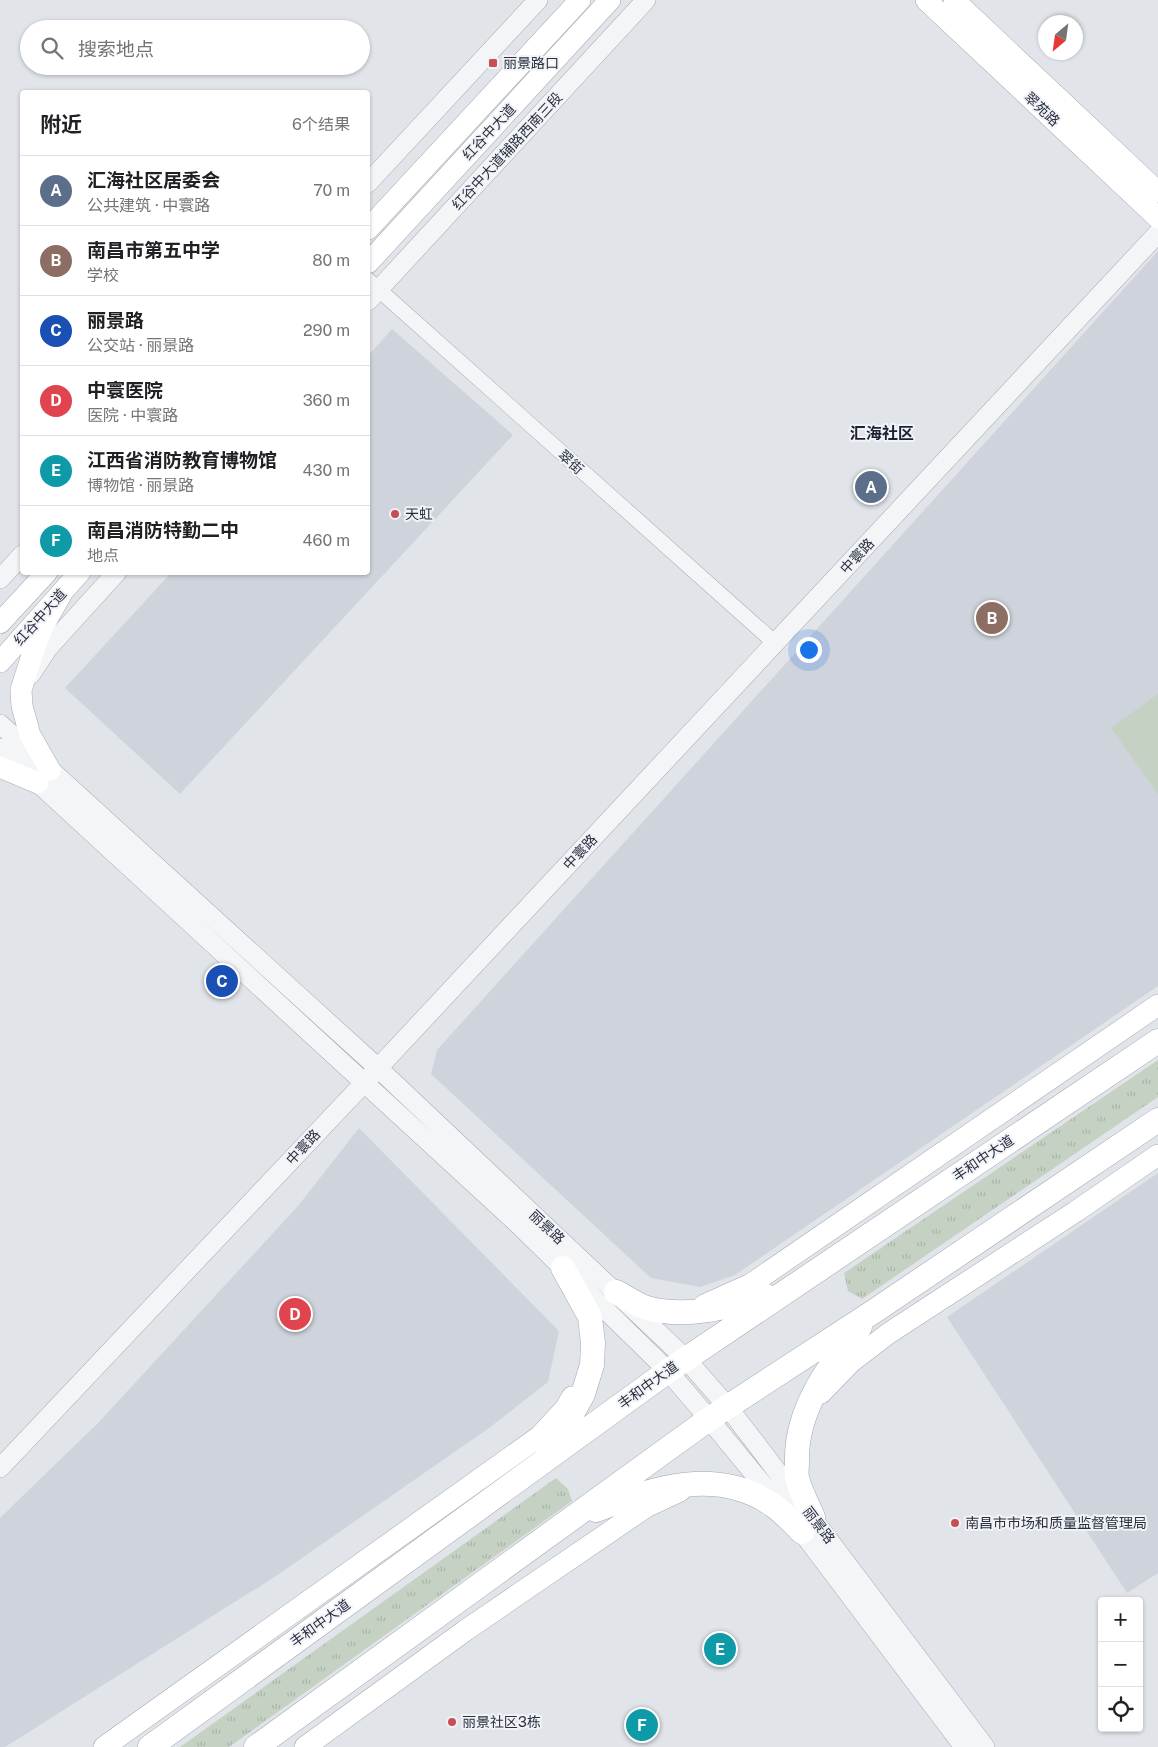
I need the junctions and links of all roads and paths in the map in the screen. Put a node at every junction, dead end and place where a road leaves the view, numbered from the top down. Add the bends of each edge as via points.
1 (538, 0) edge
2 (580, 0) edge
3 (610, 0) edge
4 (646, 0) edge
5 (926, 0) edge
6 (954, 0) edge
7 (370, 181) edge
8 (1158, 192) edge
9 (1158, 218) edge
10 (370, 227) edge
11 (1158, 233) edge
12 (370, 261) edge
13 (371, 290) edge
14 (20, 557) edge
15 (44, 575) edge
16 (45, 575) edge
17 (77, 575) edge
18 (114, 575) edge
19 (0, 579) edge
20 (62, 593) junction
21 (0, 603) edge
22 (0, 624) edge
23 (775, 643) junction
24 (0, 662) edge
25 (21, 690) junction
26 (0, 724) edge
27 (0, 748) edge
28 (0, 767) edge
29 (44, 777) junction
30 (1158, 1005) edge
31 (1158, 1041) edge
32 (378, 1068) junction
33 (364, 1083) junction
34 (1158, 1120) edge
35 (1158, 1155) edge
36 (563, 1268) junction
37 (787, 1290) junction
38 (616, 1292) junction
39 (690, 1312) junction
40 (870, 1314) junction
41 (592, 1365) junction
42 (677, 1365) junction
43 (808, 1405) junction
44 (718, 1412) junction
45 (537, 1465) junction
46 (0, 1468) edge
47 (701, 1484) junction
48 (567, 1521) junction
49 (808, 1524) junction
50 (104, 1747) edge
51 (150, 1747) edge
52 (256, 1747) edge
53 (305, 1747) edge
54 (964, 1747) edge
55 (986, 1747) edge

1 - 7 street
2 - 10 main road, 红谷中大道
3 - 12 main road, 红谷中大道
4 - 13 street, 红谷中大道辅路西南三段
5 - 9 main road, 翠苑路
6 - 8 main road, 翠苑路
11 - 23 street, 中寰路
13 - 23 street, 翠街
14 - 19 street
15 - 21 main road
16 - 22 main road, 红谷中大道
17 - 20 main road, 红谷中大道
18 - 25 street via 48,648
20 - 24 main road, 红谷中大道
20 - 25 main road via 42,628
23 - 32 street, 中寰路
25 - 29 main road via 22,706
26 - 29 street, 丽景路
27 - 29 street, 丽景路
28 - 29 main road
29 - 32 street, 丽景路
29 - 33 street, 丽景路
30 - 39 main road via 751,1284
31 - 37 main road, 丰和中大道
32 - 33 street, 中寰路
32 - 38 street, 丽景路
33 - 36 street, 丽景路
33 - 46 street, 中寰路
34 - 40 main road
35 - 43 main road via 889,1333 851,1362
36 - 41 main road via 590,1317
36 - 42 street, 丽景路
37 - 39 main road via 733,1306
37 - 42 main road, 丰和中大道
38 - 39 main road via 646,1308
38 - 42 street, 丽景路
40 - 43 main road
40 - 44 main road
41 - 45 main road via 583,1394
41 - 50 main road via 565,1409 540,1436
42 - 44 street, 丽景路
42 - 45 main road, 丰和中大道
43 - 49 main road via 800,1424 796,1452 797,1478
44 - 48 main road
44 - 49 street, 丽景路
45 - 51 main road, 丰和中大道
47 - 48 main road via 664,1487
47 - 49 main road via 730,1485
47 - 53 main road via 646,1507 466,1630
48 - 52 main road
49 - 54 street, 丽景路
49 - 55 street, 丽景路

